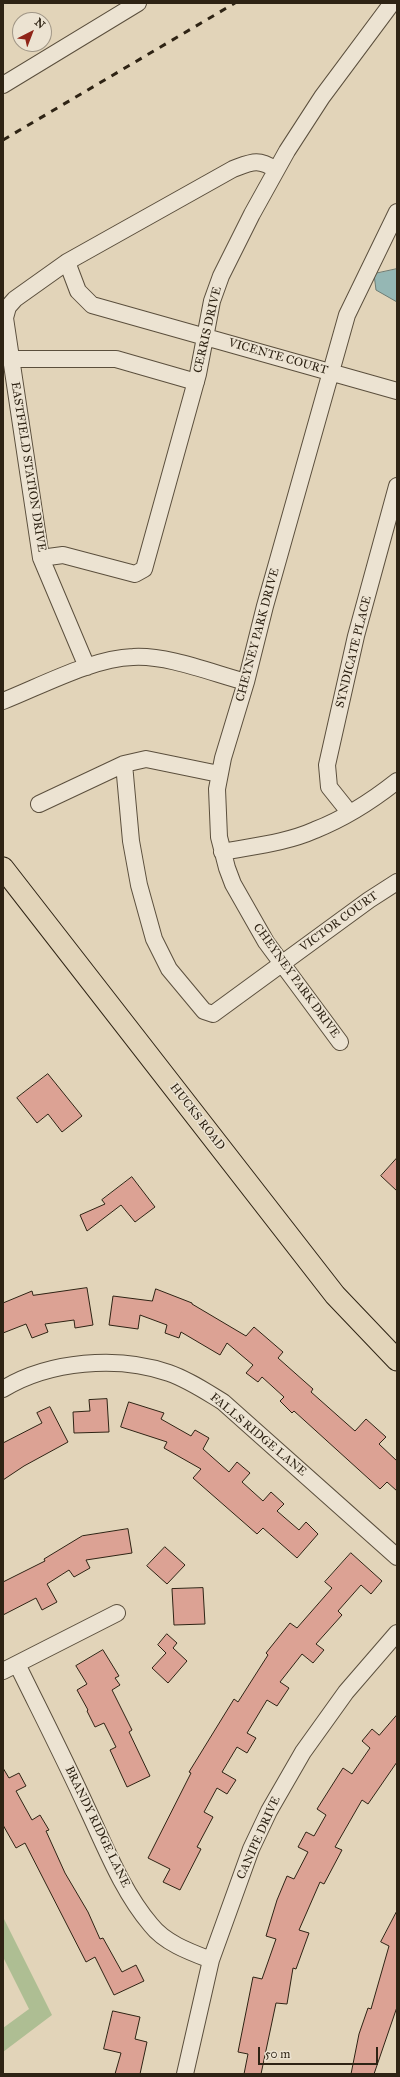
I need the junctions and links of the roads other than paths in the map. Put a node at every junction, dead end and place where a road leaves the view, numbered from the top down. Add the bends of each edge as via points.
1 (138, 3) edge
2 (392, 3) edge
3 (3, 85) edge
4 (276, 170) junction
5 (397, 212) edge
6 (68, 262) junction
7 (205, 336) junction
8 (12, 359) junction
9 (330, 372) junction
10 (196, 382) junction
11 (397, 391) edge
12 (397, 486) edge
13 (41, 558) junction
14 (87, 667) junction
15 (246, 682) junction
16 (3, 701) edge
17 (124, 764) junction
18 (219, 774) junction
19 (397, 780) edge
20 (39, 804) dead end
21 (349, 812) junction
22 (222, 852) junction
23 (3, 868) edge
24 (397, 882) edge
25 (281, 963) junction
26 (340, 1042) dead end
27 (397, 1360) edge
28 (3, 1389) edge
29 (397, 1557) edge
30 (117, 1613) dead end
31 (397, 1633) edge
32 (10, 1668) edge
33 (211, 1960) junction
34 (185, 2074) edge

1 - 3 street
2 - 4 street, CERRIS DRIVE via 322,97
4 - 6 street, EASTFIELD STATION DRIVE via 266,163 253,161 233,169
4 - 7 street, CERRIS DRIVE via 221,276 212,301
5 - 9 street, CHEYNEY PARK DRIVE via 347,315
6 - 7 street, VICENTE COURT via 78,291 92,305
6 - 8 street, EASTFIELD STATION DRIVE via 15,299 8,307 5,318
7 - 9 street, VICENTE COURT
7 - 10 street, CERRIS DRIVE
8 - 10 street via 116,359
8 - 13 street, EASTFIELD STATION DRIVE
9 - 11 street, VICENTE COURT
9 - 15 street, CHEYNEY PARK DRIVE
10 - 13 street, CERRIS DRIVE via 144,569 135,574 63,555
12 - 21 street, SYNDICATE PLACE via 356,636 327,765 329,787
13 - 14 street, EASTFIELD STATION DRIVE
14 - 15 street via 116,658 134,656 179,663
14 - 16 street
15 - 18 street, CHEYNEY PARK DRIVE
17 - 18 street via 146,759
17 - 20 street
17 - 25 street, VICTOR COURT via 131,841 139,885 154,939 169,970 204,1011 213,1014
18 - 22 street, CHEYNEY PARK DRIVE via 217,821
19 - 21 street
21 - 22 street via 300,836
22 - 25 street, CHEYNEY PARK DRIVE via 243,904
23 - 27 main road, HUCKS ROAD via 335,1295
24 - 25 street, VICTOR COURT
25 - 26 street, CHEYNEY PARK DRIVE
28 - 29 street, FALLS RIDGE LANE via 47,1370 103,1363 141,1366 193,1383 223,1402
30 - 32 street
31 - 33 street, CANIPE DRIVE via 346,1692 285,1782 252,1849
32 - 33 street, BRANDY RIDGE LANE via 62,1754 130,1897 152,1926 169,1940
33 - 34 street, CANIPE DRIVE

